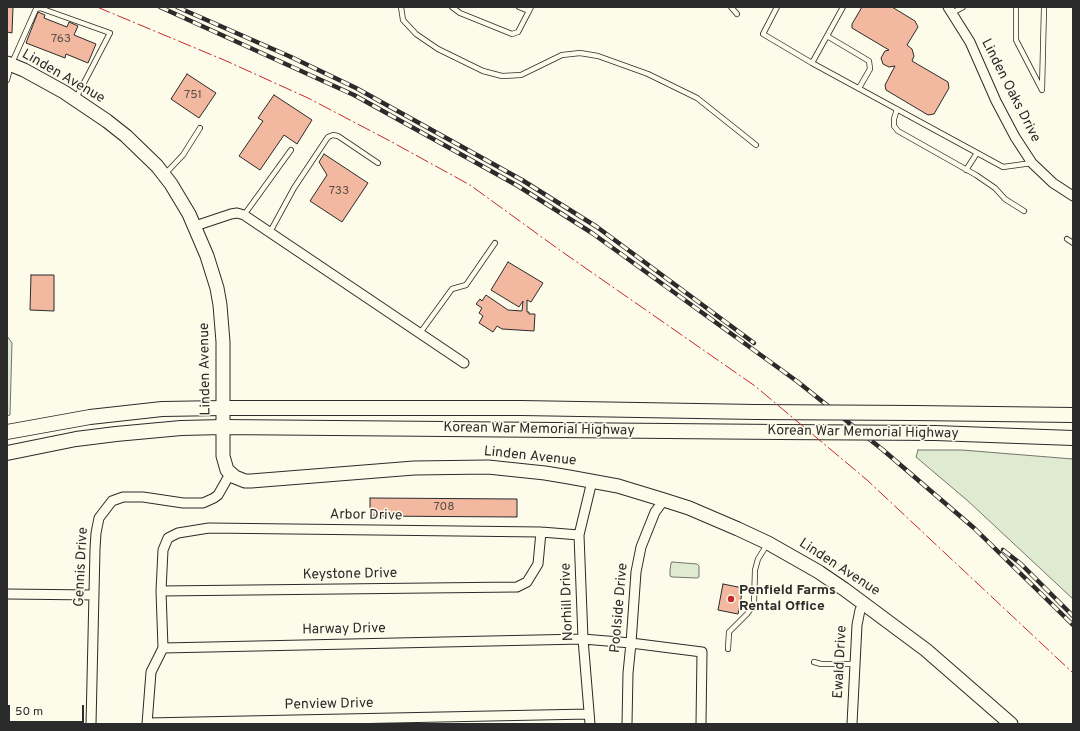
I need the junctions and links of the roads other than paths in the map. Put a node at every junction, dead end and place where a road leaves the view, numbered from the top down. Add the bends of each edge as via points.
1 (401, 7) edge
2 (452, 7) edge
3 (519, 7) edge
4 (731, 7) edge
5 (777, 7) edge
6 (843, 7) edge
7 (964, 7) edge
8 (1016, 7) edge
9 (1044, 7) edge
10 (530, 9) edge
11 (950, 10) edge
12 (737, 14) dead end
13 (827, 36) junction
14 (812, 63) junction
15 (9, 64) edge
16 (7, 80) edge
17 (859, 88) junction
18 (75, 100) junction
19 (897, 109) junction
20 (200, 128) dead end
21 (756, 145) dead end
22 (291, 150) dead end
23 (977, 153) junction
24 (378, 163) dead end
25 (1032, 163) junction
26 (966, 170) junction
27 (164, 175) junction
28 (1073, 196) edge
29 (1024, 212) dead end
30 (244, 215) junction
31 (195, 226) junction
32 (270, 232) junction
33 (1067, 239) dead end
34 (1073, 242) edge
35 (495, 243) dead end
36 (420, 333) junction
37 (464, 363) dead end
38 (223, 408) junction
39 (1073, 415) edge
40 (223, 427) junction
41 (7, 432) edge
42 (1073, 438) edge
43 (7, 453) edge
44 (230, 474) junction
45 (592, 481) junction
46 (664, 500) junction
47 (541, 532) junction
48 (579, 535) junction
49 (768, 543) junction
50 (161, 591) junction
51 (7, 594) edge
52 (94, 595) junction
53 (865, 604) junction
54 (583, 639) junction
55 (631, 643) junction
56 (163, 648) junction
57 (728, 648) dead end
58 (814, 662) dead end
59 (855, 664) junction
60 (589, 714) junction
61 (147, 723) edge
62 (1010, 723) edge
63 (91, 724) edge
64 (590, 724) edge
65 (627, 724) edge
66 (701, 724) edge
67 (852, 724) edge

1 - 21 lane via 403,20 416,34 438,49 483,71 502,76 521,76 562,55 580,53 598,56 648,74 697,98
2 - 10 lane via 460,14 512,34 518,32
3 - 10 lane
4 - 12 lane
5 - 14 lane via 762,34
6 - 13 lane
7 - 11 lane
8 - 9 lane via 1016,40 1042,90
11 - 25 street, Linden Oaks Drive via 970,42 1015,137
13 - 14 lane
13 - 17 lane via 869,61 870,69
14 - 17 lane
15 - 16 lane
15 - 18 street, Linden Avenue
15 - 18 lane via 37,8 110,34
17 - 19 lane
18 - 27 street, Linden Avenue via 126,136
19 - 23 lane
19 - 26 lane via 894,126 898,131
20 - 27 lane via 183,155
22 - 30 lane
23 - 25 lane via 1003,167
23 - 26 lane
24 - 32 lane via 338,136 328,137 294,188
25 - 28 street, Linden Oaks Drive via 1053,183
26 - 29 lane via 995,188 1005,199
27 - 31 street, Linden Avenue
30 - 31 street via 231,214
30 - 32 street
31 - 38 street, Linden Avenue via 212,271 220,305
32 - 36 street
33 - 34 lane
35 - 36 lane via 466,285 452,289
36 - 37 street
38 - 39 main road, Korean War Memorial Highway, bridge via 521,408
38 - 40 street, Linden Avenue
38 - 41 main road, Korean War Memorial Highway via 162,409 90,417
40 - 42 main road, Korean War Memorial Highway, bridge via 934,433
40 - 43 main road, Korean War Memorial Highway via 116,434
40 - 44 street, Linden Avenue via 224,461
44 - 45 street, Linden Avenue via 239,480 251,481 414,468 488,467
44 - 52 street, Gennis Drive via 218,495 203,503 183,503 136,496 112,501 102,512 97,523
45 - 46 street, Linden Avenue
45 - 48 street, Norhill Drive
46 - 49 street, Linden Avenue
46 - 55 street, Poolside Drive via 655,512 640,547
47 - 48 street, Arbor Drive
47 - 50 street, Keystone Drive via 538,564 527,582 517,587
47 - 50 street, Arbor Drive via 209,528 190,530 168,538 163,550
48 - 54 street, Norhill Drive
49 - 53 street, Linden Avenue via 819,572
49 - 57 lane via 758,559 755,570 754,604 729,632
50 - 56 street
51 - 52 street
52 - 63 street, Gennis Drive
53 - 59 street, Ewald Drive via 860,610 856,625
53 - 62 street, Linden Avenue via 926,650
54 - 55 street, Harway Drive
54 - 56 street, Harway Drive
54 - 60 street, Norhill Drive
55 - 65 street, Poolside Drive
55 - 66 street, Harway Drive via 702,652
56 - 61 street, Penview Drive via 150,672
58 - 59 lane
59 - 67 street, Ewald Drive
60 - 61 street, Penview Drive
60 - 64 street, Norhill Drive

